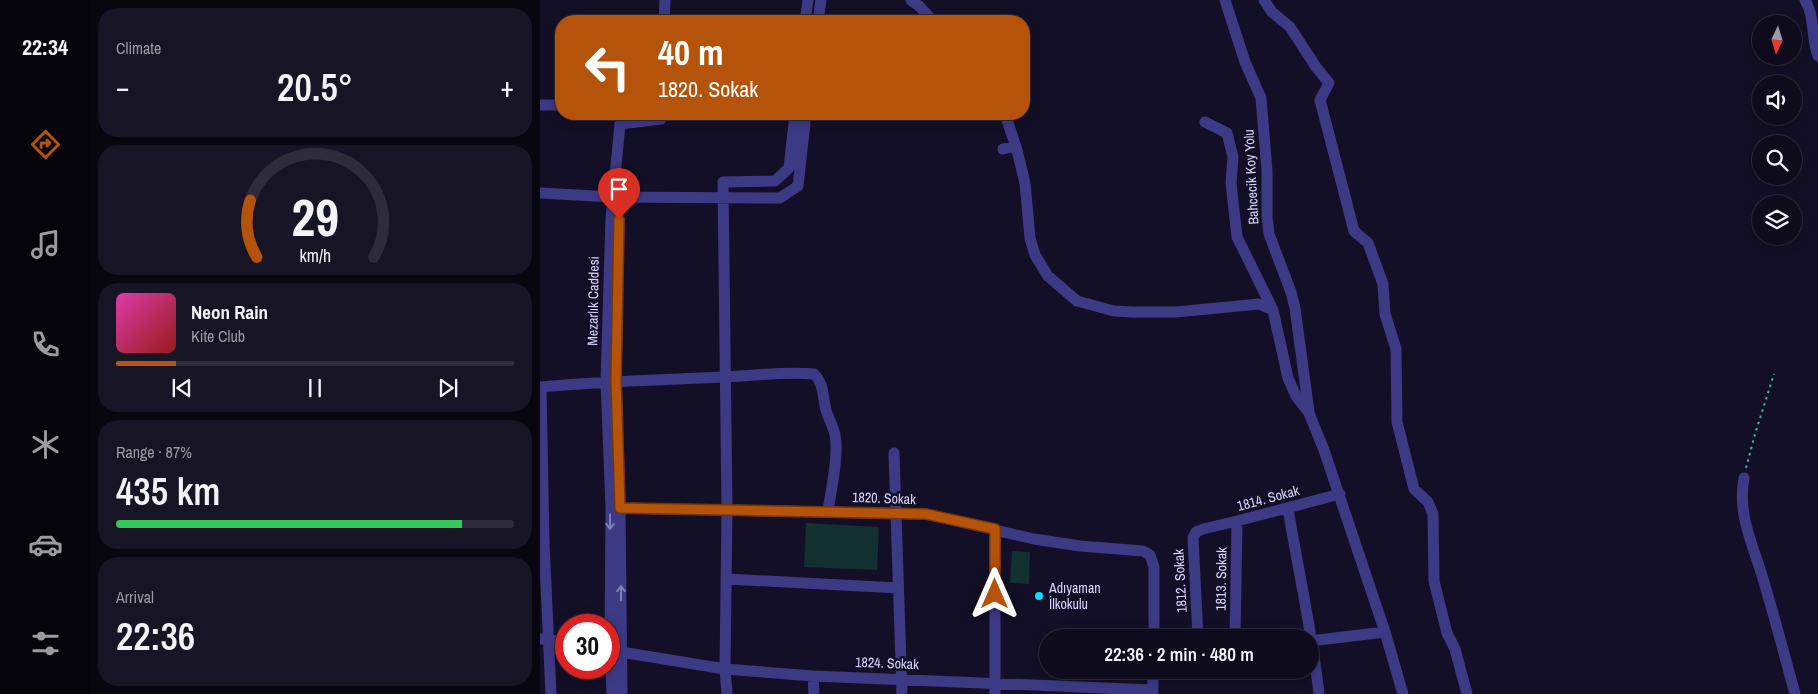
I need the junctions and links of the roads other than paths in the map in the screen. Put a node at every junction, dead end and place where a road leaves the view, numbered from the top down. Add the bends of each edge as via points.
1 (665, 0) edge
2 (808, 0) edge
3 (821, 0) edge
4 (911, 0) edge
5 (1225, 0) edge
6 (1264, 0) edge
7 (1804, 0) edge
8 (664, 15) edge
9 (806, 15) edge
10 (819, 15) edge
11 (927, 15) edge
12 (1818, 56) edge
13 (540, 105) edge
14 (555, 105) edge
15 (620, 120) edge
16 (794, 120) edge
17 (805, 120) edge
18 (1007, 120) edge
19 (1205, 122) dead end
20 (1016, 146) junction
21 (1002, 149) dead end
22 (540, 193) edge
23 (613, 197) junction
24 (722, 199) junction
25 (1273, 310) junction
26 (726, 377) junction
27 (611, 381) junction
28 (541, 387) edge
29 (1309, 413) junction
30 (894, 453) dead end
31 (542, 475) edge
32 (1744, 478) road end
33 (1340, 494) junction
34 (620, 508) junction
35 (1288, 508) junction
36 (727, 509) junction
37 (828, 511) junction
38 (897, 514) junction
39 (1237, 522) junction
40 (1203, 528) joint
41 (995, 529) junction
42 (727, 580) junction
43 (898, 588) junction
44 (609, 614) edge
45 (1154, 629) edge
46 (1198, 629) edge
47 (1235, 629) edge
48 (1309, 629) edge
49 (1384, 632) junction
50 (545, 639) edge
51 (1319, 640) edge
52 (621, 652) junction
53 (725, 669) junction
54 (813, 676) junction
55 (611, 679) edge
56 (902, 679) junction
57 (1154, 679) edge
58 (1317, 679) edge
59 (995, 688) edge
60 (1084, 691) edge
61 (1153, 692) edge
62 (551, 694) edge
63 (612, 694) edge
64 (622, 694) edge
65 (727, 694) edge
66 (814, 694) edge
67 (902, 694) edge
68 (1319, 694) edge
69 (1403, 694) edge
70 (1467, 694) edge
71 (1795, 694) edge

1 - 8 street
2 - 9 street
3 - 10 street
4 - 11 street
5 - 29 street, Bahcecik Koy Yolu via 1260,98 1269,234 1295,308
6 - 70 street via 1272,12 1290,27 1329,83 1320,100 1354,231 1368,243 1383,284 1385,314 1396,349 1397,422 1414,488 1428,502 1433,514 1434,581
7 - 12 street
13 - 14 street
15 - 23 street, Mezarlık Caddesi
16 - 24 street via 789,168 776,181 723,182
17 - 24 street via 798,186 780,198
18 - 20 street
19 - 25 street via 1227,133 1234,157 1231,183 1237,237
20 - 21 street
20 - 25 street via 1025,183 1030,238 1035,255 1064,296 1114,311 1176,312 1260,304
22 - 23 street
23 - 24 street
23 - 27 street, Mezarlık Caddesi via 619,219
24 - 26 street
25 - 29 street via 1288,378
26 - 27 street
26 - 36 street
26 - 37 street via 796,372 814,374 818,378 836,447
27 - 28 street
27 - 34 street, Mezarlık Caddesi
27 -> 44 street, Mezarlık Caddesi
28 - 31 street
29 - 33 street
30 - 38 street
31 - 50 street
32 - 71 street via 1741,492 1746,527 1764,579
33 - 35 street, 1814. Sokak
33 - 49 street
34 - 36 street, 1820. Sokak
52 -> 34 street, Mezarlık Caddesi
35 - 39 street, 1814. Sokak
35 - 48 street
36 - 37 street, 1820. Sokak
36 - 42 street
37 - 38 street, 1820. Sokak
38 - 41 street, 1820. Sokak via 926,514
38 - 43 street
39 - 40 street, 1814. Sokak
39 - 47 street, 1813. Sokak
40 - 46 street, 1812. Sokak via 1193,538
41 - 45 street, 1820. Sokak via 1034,539 1143,551 1150,555 1154,567
41 - 59 street
42 - 43 street
42 - 53 street
43 - 56 street
49 - 51 street
49 - 69 street
50 - 62 street
52 - 53 street, 1824. Sokak
52 - 64 street, Mezarlık Caddesi
53 - 54 street, 1824. Sokak
53 - 65 street
54 - 56 street, 1824. Sokak
54 - 66 street
55 - 63 street, Mezarlık Caddesi
56 - 59 street, 1824. Sokak
56 - 67 street
57 - 61 street
58 - 68 street
59 - 60 street, 1824. Sokak
60 - 61 street, 1824. Sokak

